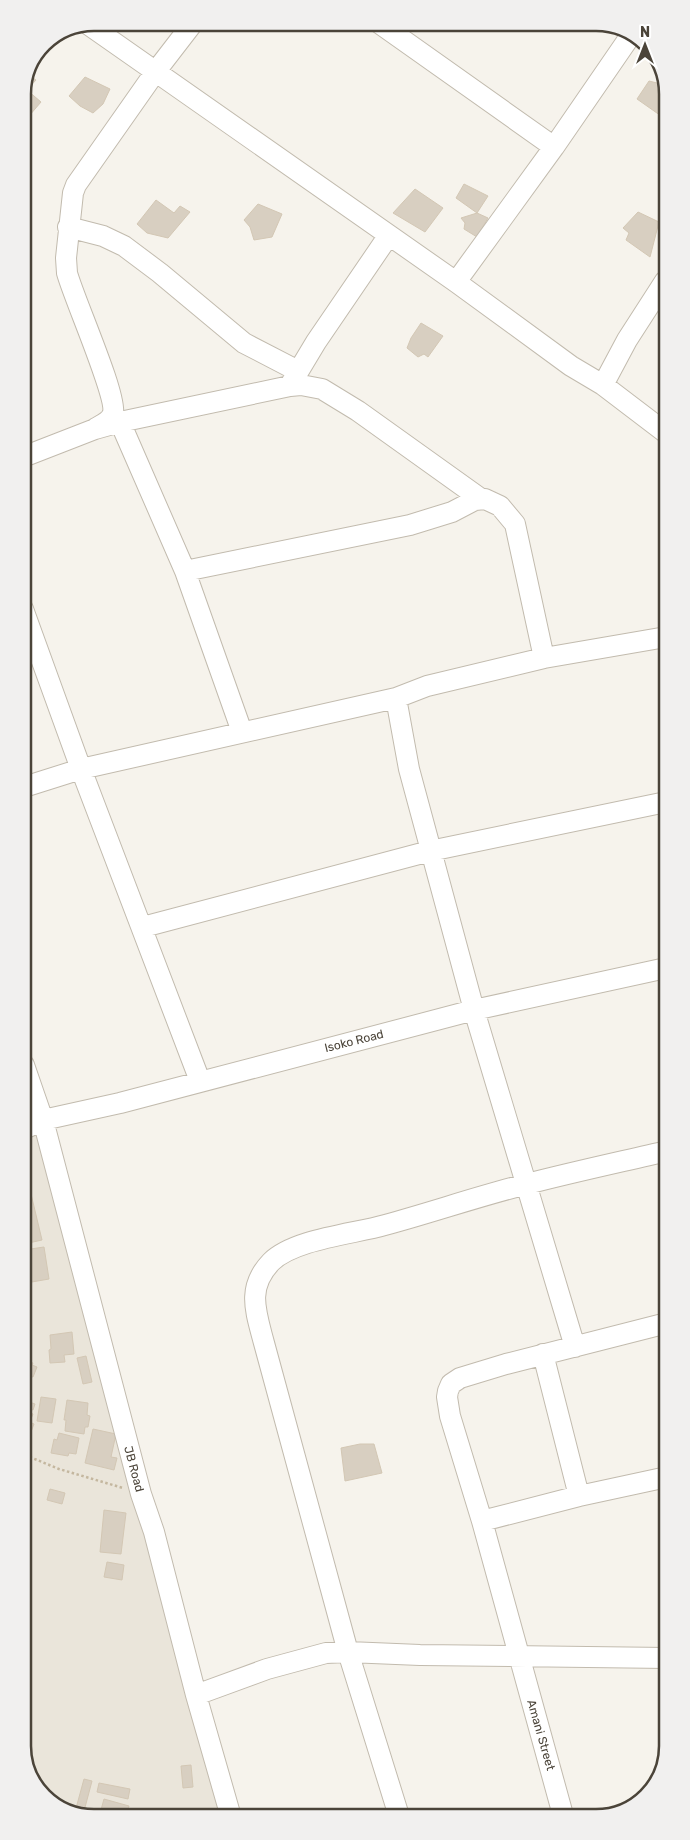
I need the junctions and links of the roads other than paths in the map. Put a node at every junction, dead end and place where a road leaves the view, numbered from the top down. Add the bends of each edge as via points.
1 (98, 31) edge
2 (186, 31) edge
3 (394, 31) edge
4 (628, 40) edge
5 (156, 71) junction
6 (554, 147) junction
7 (68, 227) junction
8 (389, 235) junction
9 (456, 282) junction
10 (659, 290) edge
11 (294, 379) junction
12 (603, 385) junction
13 (120, 422) junction
14 (659, 428) edge
15 (95, 430) junction
16 (31, 454) edge
17 (481, 499) junction
18 (185, 571) junction
19 (31, 632) edge
20 (659, 638) edge
21 (544, 658) junction
22 (396, 698) junction
23 (242, 732) junction
24 (81, 769) junction
25 (31, 785) edge
26 (659, 803) edge
27 (430, 851) junction
28 (143, 927) junction
29 (659, 970) edge
30 (474, 1010) junction
31 (200, 1081) junction
32 (31, 1086) edge
33 (42, 1120) junction
34 (31, 1126) edge
35 (659, 1153) edge
36 (525, 1184) junction
37 (659, 1325) edge
38 (575, 1346) junction
39 (543, 1354) junction
40 (659, 1479) edge
41 (579, 1496) junction
42 (482, 1521) junction
43 (348, 1652) junction
44 (518, 1655) junction
45 (659, 1658) edge
46 (196, 1695) junction
47 (230, 1809) edge
48 (397, 1809) edge
49 (561, 1809) edge

1 - 5 street
2 - 5 street
3 - 6 street
4 - 6 street
5 - 7 street via 76,185
5 - 8 street
6 - 9 street
7 - 11 street via 103,236 124,246
7 - 15 street via 67,273 112,399 112,415
8 - 9 street
8 - 11 street
9 - 12 street via 571,366
10 - 12 street
11 - 13 street
11 - 17 street via 322,389 344,402
12 - 14 street
13 - 15 street
13 - 18 street
15 - 16 street
17 - 18 street via 410,525
17 - 21 street via 500,506 515,524
18 - 23 street
19 - 24 street
20 - 21 street
21 - 22 street via 427,686
22 - 23 street
22 - 27 street via 409,769
23 - 24 street
24 - 25 street
24 - 28 street
26 - 27 street
27 - 28 street
27 - 30 street
28 - 31 street
29 - 30 street, Isoko Road
30 - 31 street, Isoko Road
30 - 36 street
31 - 33 street, Isoko Road
32 - 33 street, JB Road
33 - 34 street, Isoko Road
33 - 46 street, JB Road
35 - 36 street
36 - 38 street
36 - 43 street via 290,1250 272,1261 258,1279 254,1294 256,1312
37 - 38 street, Amani Street
38 - 39 street, Amani Street
39 - 41 street
39 - 42 street, Amani Street via 460,1378 451,1384 448,1391 450,1416
40 - 41 street
41 - 42 street
42 - 44 street, Amani Street
43 - 44 street
43 - 46 street via 326,1653 267,1669
43 - 48 street
44 - 45 street
44 - 49 street, Amani Street
46 - 47 street, JB Road

